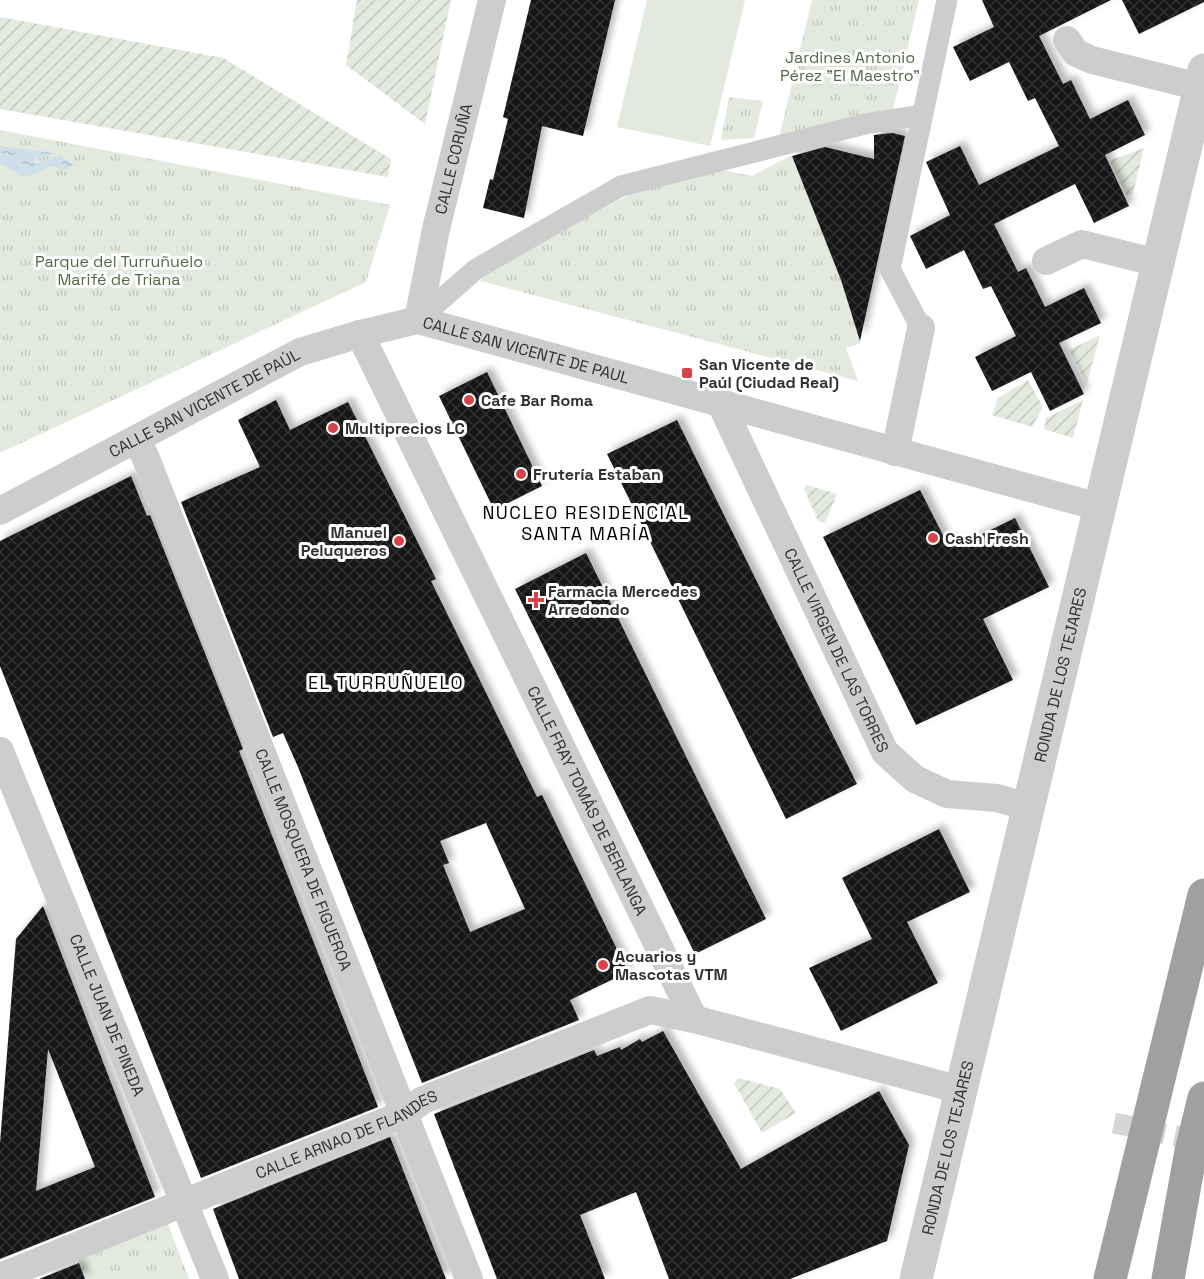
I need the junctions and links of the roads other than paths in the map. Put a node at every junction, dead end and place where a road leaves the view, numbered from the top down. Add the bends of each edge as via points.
1 (492, 0) edge
2 (947, 0) edge
3 (1067, 40) dead end
4 (1202, 79) edge
5 (921, 115) junction
6 (1046, 261) dead end
7 (1158, 262) junction
8 (418, 320) junction
9 (921, 328) joint
10 (360, 334) junction
11 (721, 404) junction
12 (136, 440) junction
13 (895, 452) junction
14 (1099, 507) junction
15 (0, 511) edge
16 (0, 751) edge
17 (1028, 807) junction
18 (1204, 895) edge
19 (694, 1019) junction
20 (961, 1090) junction
21 (1204, 1098) edge
22 (404, 1114) junction
23 (185, 1202) junction
24 (0, 1277) edge
25 (215, 1279) edge
26 (469, 1279) edge
27 (916, 1279) edge
28 (1110, 1279) edge
29 (1168, 1279) edge

1 - 8 street, CALLE CORUÑA
2 - 5 street
3 - 4 street via 1076,53 1092,60
4 - 7 street, RONDA DE LOS TEJARES
5 - 8 street, CALLE SAN VICENTE DE PAUL via 865,124 621,186 476,269
5 - 9 street via 890,269
6 - 7 street via 1082,244
7 - 14 street, RONDA DE LOS TEJARES
8 - 10 street, CALLE SAN VICENTE DE PAÚL
8 - 11 street, CALLE SAN VICENTE DE PAUL
9 - 13 street
10 - 12 street, CALLE SAN VICENTE DE PAÚL via 300,352
10 - 19 street, CALLE FRAY TOMÁS DE BERLANGA
11 - 13 street, CALLE SAN VICENTE DE PAUL
11 - 17 street, CALLE VIRGEN DE LAS TORRES via 885,752 915,779 947,794 997,798
12 - 15 street, CALLE SAN VICENTE DE PAÚL
12 - 22 street, CALLE MOSQUERA DE FIGUEROA
13 - 14 street, CALLE SAN VICENTE DE PAUL
14 - 17 street, RONDA DE LOS TEJARES
16 - 23 street, CALLE JUAN DE PINEDA
17 - 20 street, RONDA DE LOS TEJARES
18 - 28 highway
19 - 20 street
19 - 22 street, CALLE ARNAO DE FLANDES via 650,1010 423,1100
20 - 27 street, RONDA DE LOS TEJARES
21 - 29 highway
22 - 23 street, CALLE ARNAO DE FLANDES
22 - 26 street, CALLE MOSQUERA DE FIGUEROA
23 - 24 street, CALLE ARNAO DE FLANDES
23 - 25 street, CALLE JUAN DE PINEDA

